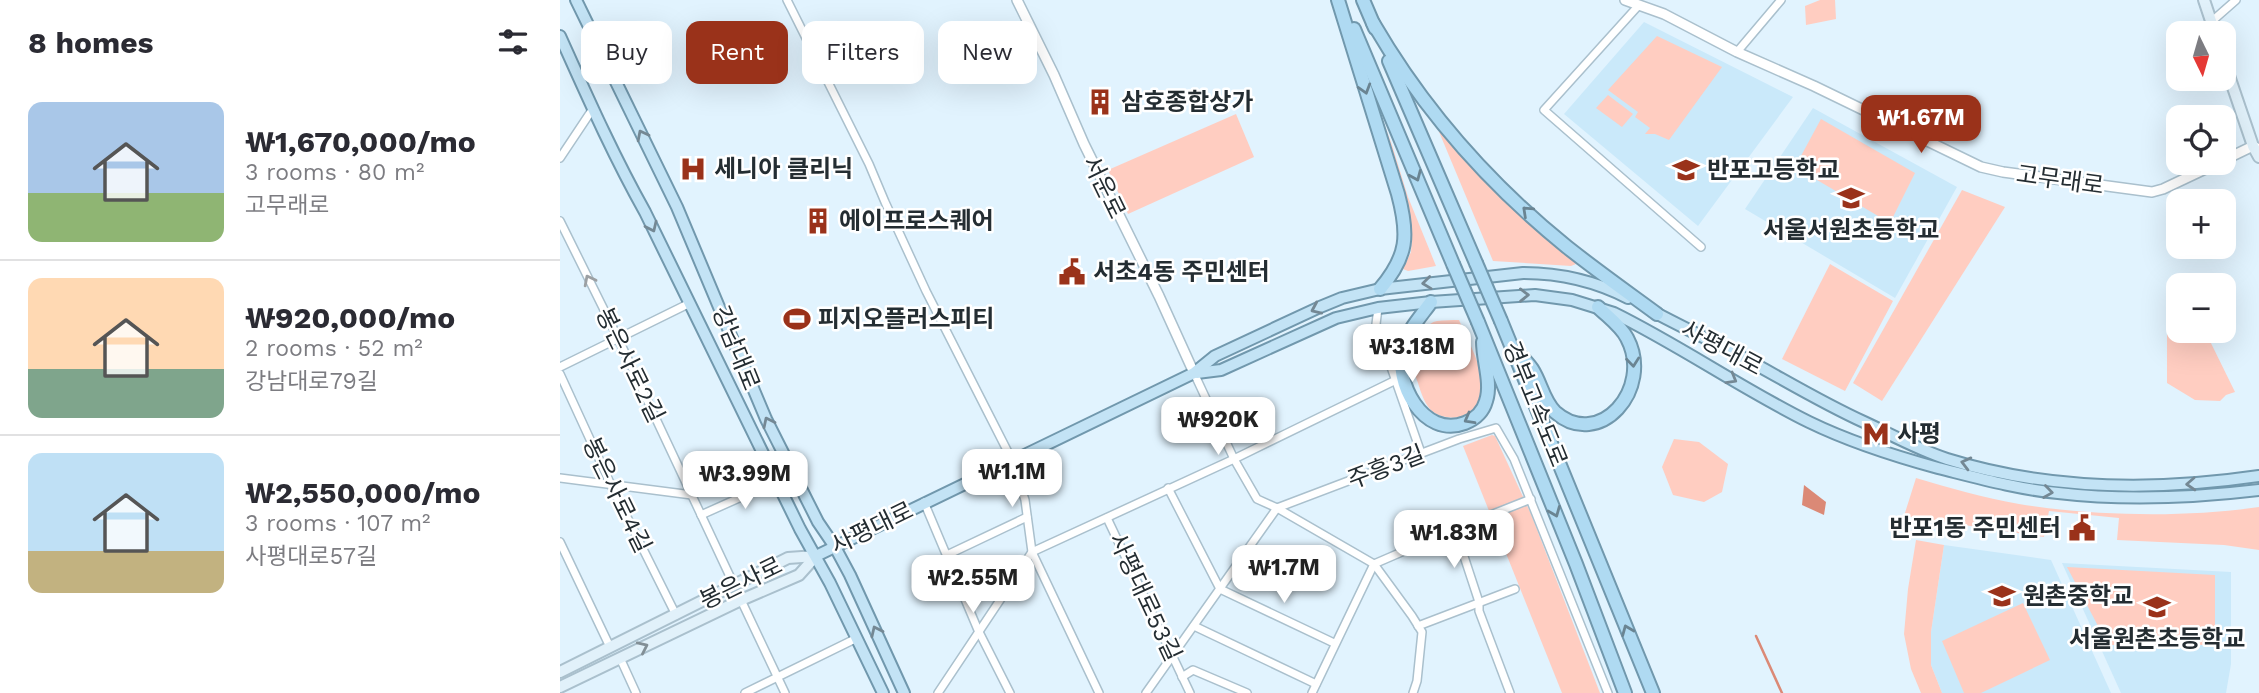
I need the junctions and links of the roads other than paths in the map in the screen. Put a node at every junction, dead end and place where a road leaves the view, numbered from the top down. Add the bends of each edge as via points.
1 (576, 0) edge
2 (787, 0) edge
3 (1017, 0) edge
4 (1340, 0) edge
5 (1363, 0) edge
6 (1625, 0) edge
7 (1781, 0) edge
8 (2204, 0) edge
9 (2236, 0) edge
10 (1639, 5) junction
11 (2211, 21) edge
12 (2219, 21) edge
13 (1373, 23) junction
14 (560, 36) edge
15 (1737, 52) junction
16 (2235, 91) edge
17 (592, 110) junction
18 (2256, 147) edge
19 (2236, 155) edge
20 (2259, 157) edge
21 (560, 158) edge
22 (2193, 175) edge
23 (560, 221) edge
24 (1701, 247) dead end
25 (1380, 289) junction
26 (1431, 302) junction
27 (688, 304) junction
28 (1598, 307) junction
29 (1378, 308) junction
30 (1657, 314) junction
31 (1481, 329) junction
32 (618, 338) junction
33 (1511, 345) junction
34 (560, 367) edge
35 (1194, 373) junction
36 (560, 374) edge
37 (1396, 380) junction
38 (1421, 453) junction
39 (1234, 458) junction
40 (1012, 460) junction
41 (2259, 476) edge
42 (560, 478) edge
43 (776, 481) junction
44 (611, 485) junction
45 (1168, 488) junction
46 (2259, 490) edge
47 (692, 495) junction
48 (1531, 499) junction
49 (924, 502) junction
50 (1277, 508) junction
51 (701, 515) junction
52 (1027, 517) junction
53 (1107, 518) junction
54 (1455, 529) junction
55 (560, 542) edge
56 (835, 547) junction
57 (1032, 552) junction
58 (562, 554) edge
59 (947, 555) junction
60 (816, 556) junction
61 (1374, 564) junction
62 (734, 585) junction
63 (1220, 589) junction
64 (1515, 589) dead end
65 (741, 600) junction
66 (1479, 602) junction
67 (676, 615) junction
68 (1194, 626) junction
69 (1418, 626) junction
70 (978, 630) junction
71 (857, 638) junction
72 (1335, 643) junction
73 (610, 647) junction
74 (1173, 656) junction
75 (620, 658) junction
76 (560, 672) edge
77 (778, 677) junction
78 (1182, 677) junction
79 (1316, 684) junction
80 (560, 687) edge
81 (636, 693) edge
82 (745, 693) edge
83 (785, 693) edge
84 (883, 693) edge
85 (904, 693) edge
86 (938, 693) edge
87 (1010, 693) edge
88 (1099, 693) edge
89 (1146, 693) edge
90 (1190, 693) edge
91 (1247, 693) edge
92 (1312, 693) edge
93 (1413, 693) edge
94 (1510, 693) edge
95 (1608, 693) edge
96 (1625, 693) edge
97 (1653, 693) edge

56 -> 1 main road, 강남대로 via 766,419 677,207
2 - 40 street
3 - 35 street, 서운로
4 -> 25 highway via 1405,224 1401,256
4 -> 31 highway, 경부고속도로, bridge
5 - 13 highway, 경부고속도로
6 - 10 street, 고무래로
7 - 15 street
8 - 11 main road
9 - 12 street
10 - 15 street, 고무래로
10 - 24 street via 1544,110
30 -> 13 highway via 1531,216 1466,153 1407,79
13 - 33 highway, 경부고속도로, bridge
14 - 17 main road, 강남대로
15 - 22 street, 고무래로 via 1992,170 2152,191
16 - 18 main road
17 - 21 street
17 -> 27 main road, 강남대로
18 - 19 street
18 - 20 main road
32 -> 23 street, 봉은사로2길
30 -> 25 main road, 사평대로 via 1599,284 1546,273
25 -> 35 main road, 사평대로 via 1320,307 1215,356
26 -> 28 main road, 사평대로 via 1535,295
26 - 29 main road, 사평대로
31 -> 26 highway via 1488,389 1481,411 1459,425 1430,421 1412,398 1401,359 1410,331
27 - 32 street
27 - 43 main road, 강남대로
28 -> 33 highway via 1627,338 1634,363 1630,393 1605,419 1580,422 1555,411 1532,369
28 -> 46 main road, 사평대로 via 1793,414 1909,461 2000,484 2070,494 2179,498
29 - 35 main road, 사평대로 via 1336,318 1221,370
29 - 37 street via 1376,324
41 -> 30 main road, 사평대로 via 2158,486 2100,484 2021,475 1947,458 1826,404
31 -> 96 highway, 경부고속도로
32 - 34 street
32 - 47 street, 봉은사로2길
97 -> 33 highway, 경부고속도로
35 - 39 street
35 - 40 main road, 사평대로
36 - 44 street, 봉은사로4길
37 - 38 street
37 - 39 street
38 - 48 street, 주흥3길 via 1496,428
38 - 50 street, 주흥3길
39 - 45 street
39 - 50 street via 1257,499
40 - 49 main road, 사평대로
40 - 52 street
42 - 44 street
43 - 51 street
43 - 60 main road, 강남대로
44 - 47 street
44 - 67 street, 봉은사로4길
45 - 53 street
45 - 63 street
47 - 51 street, 봉은사로2길
48 - 54 street
48 - 95 street
49 - 56 main road, 사평대로
49 - 59 street
50 - 61 street
50 - 63 street
51 - 62 street, 봉은사로2길
52 - 57 street
52 - 59 street
53 - 57 street
53 - 74 street, 사평대로53길
54 - 61 street
54 - 66 street
55 - 58 street
56 - 60 main road, 사평대로
85 -> 56 main road, 강남대로
57 - 70 street
57 - 88 street
58 - 73 street
59 - 70 street
60 - 62 main road, 봉은사로 via 788,558
60 - 65 main road, 봉은사로 via 799,575
60 - 71 main road, 강남대로
61 - 69 street
61 - 72 street
62 - 67 main road, 봉은사로
63 - 68 street
63 - 72 street
64 - 66 street
75 -> 65 main road, 봉은사로
65 - 77 street
66 - 69 street
66 - 94 street
67 - 73 main road, 봉은사로
68 - 74 street
68 - 79 street
69 - 93 street via 1422,632
70 - 86 street
70 - 87 street
71 - 77 street
71 - 84 main road, 강남대로
72 - 79 street
73 - 76 main road, 봉은사로
74 - 78 street, 사평대로53길
74 - 89 street
75 - 80 main road, 봉은사로
75 - 81 street
77 - 82 street
77 - 83 street
78 - 90 street, 사평대로53길
78 - 91 street, 사평대로53길 via 1193,670
79 - 92 street

